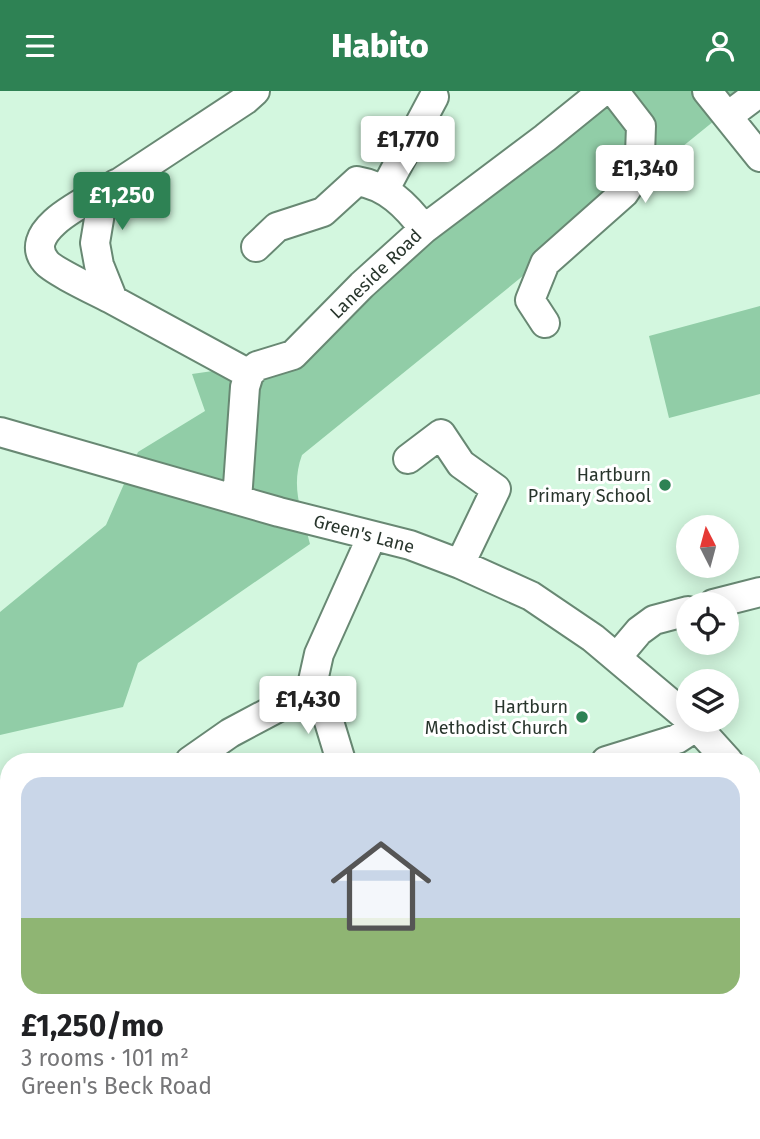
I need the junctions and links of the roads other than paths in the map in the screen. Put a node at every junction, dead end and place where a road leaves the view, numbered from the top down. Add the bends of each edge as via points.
1 (255, 91) edge
2 (603, 91) edge
3 (614, 91) edge
4 (707, 91) edge
5 (760, 92) edge
6 (434, 97) dead end
7 (728, 116) junction
8 (760, 157) edge
9 (119, 183) junction
10 (385, 190) junction
11 (424, 229) junction
12 (256, 247) dead end
13 (113, 300) junction
14 (528, 307) dead end
15 (249, 374) junction
16 (0, 432) edge
17 (408, 459) dead end
18 (237, 500) junction
19 (372, 536) junction
20 (460, 564) junction
21 (760, 592) edge
22 (739, 597) edge
23 (676, 614) edge
24 (617, 657) junction
25 (312, 690) junction
26 (676, 708) edge
27 (682, 732) edge
28 (701, 732) edge
29 (201, 753) edge
30 (339, 753) edge
31 (632, 753) edge
32 (721, 753) edge

1 - 9 street
2 - 11 street, Laneside Road
3 - 14 street via 641,126 634,178 624,193 545,263
4 - 7 street
5 - 7 street
6 - 10 street
7 - 8 street
9 - 13 street via 100,213 95,243
9 - 13 street via 50,224 41,236 40,250 47,263
10 - 11 street
10 - 12 street via 357,181 323,212 277,227
11 - 15 street, Laneside Road via 293,355 257,366
13 - 15 street
15 - 18 street
16 - 18 street, Green's Lane
17 - 20 street via 441,434 461,464 506,495
18 - 19 street, Green's Lane
19 - 20 street, Green's Lane
19 - 25 street via 319,654
20 - 24 street, Green's Lane via 531,596
21 - 22 street
23 - 24 street via 654,620
24 - 26 street, Green's Lane
25 - 29 street
25 - 30 street via 324,705
27 - 31 street via 677,739
28 - 32 street, Green's Lane

